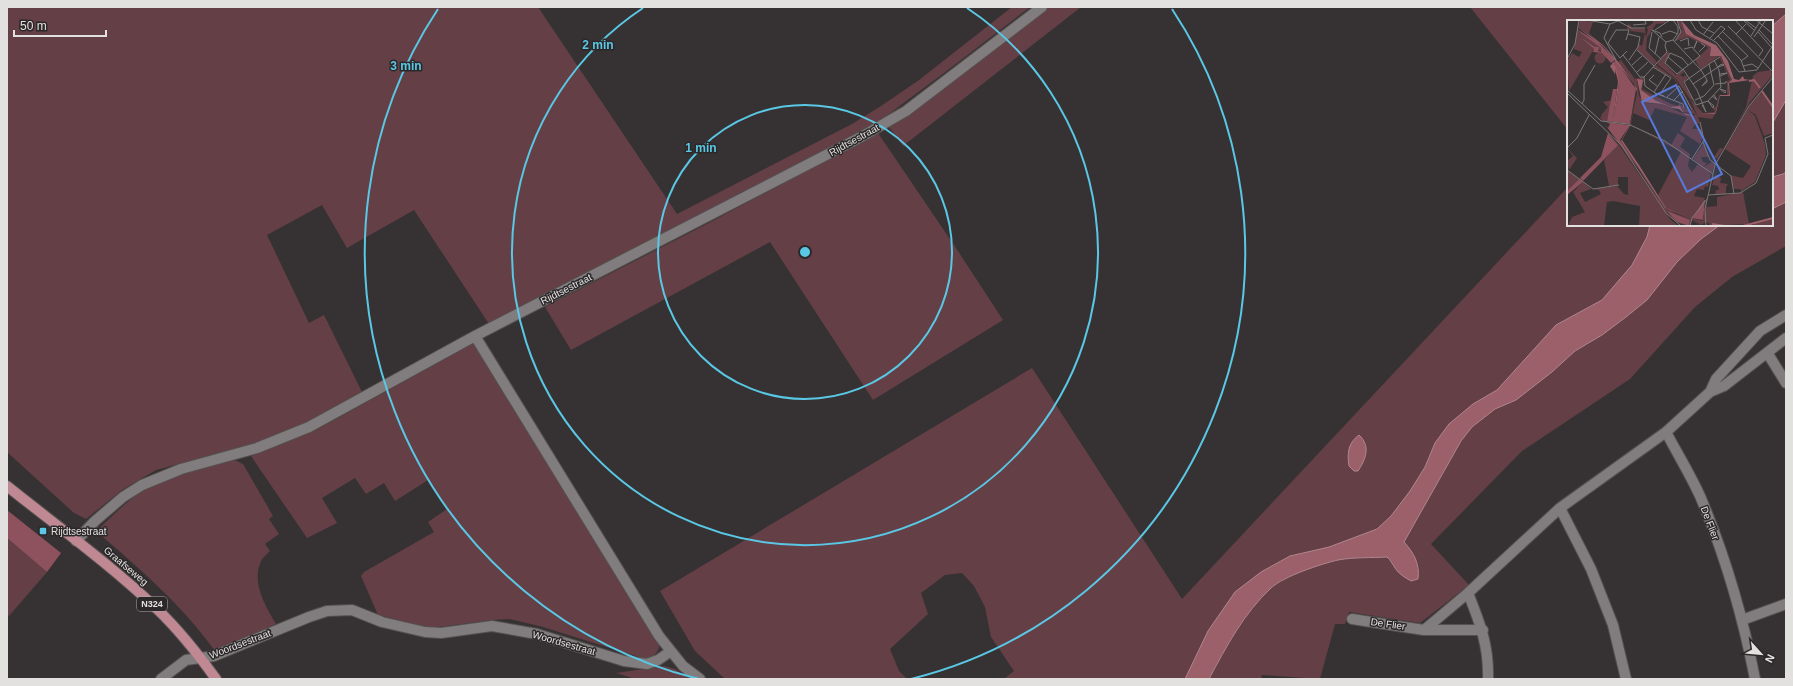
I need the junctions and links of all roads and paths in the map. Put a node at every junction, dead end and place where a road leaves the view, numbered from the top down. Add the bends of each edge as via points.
1 (1042, 7) edge
2 (1786, 315) edge
3 (475, 336) junction
4 (1786, 338) edge
5 (1768, 354) junction
6 (1786, 382) edge
7 (1710, 392) junction
8 (1666, 432) junction
9 (7, 486) edge
10 (1560, 508) junction
11 (76, 541) junction
12 (1468, 593) junction
13 (1786, 604) edge
14 (1352, 619) dead end
15 (1742, 620) junction
16 (1424, 630) junction
17 (1483, 630) junction
18 (671, 651) junction
19 (201, 659) junction
20 (161, 679) edge
21 (216, 679) edge
22 (700, 679) edge
23 (1488, 679) edge
24 (1626, 679) edge
25 (1755, 679) edge

1 - 3 street, Rijdtsestraat via 906,111
2 - 7 street via 1760,331 1716,379
3 - 11 street, Rijdtsestraat via 309,427 257,448 181,469 142,485 94,521
3 - 18 street via 659,636
4 - 5 street
5 - 6 street
5 - 7 street via 1724,386
7 - 8 street
8 - 10 street
8 - 15 street, De Flier via 1699,496 1724,560
9 - 11 main road, Graafseweg / N324
10 - 12 street
10 - 24 street via 1597,583 1613,625
11 - 19 main road, Graafseweg / N324 via 158,610
12 - 16 street
12 - 17 street
13 - 15 street
14 - 16 street, De Flier
15 - 25 street, De Flier
16 - 17 street, De Flier
17 - 23 street via 1488,659
18 - 19 street, Woordsestraat via 647,664 624,661 537,634 492,626 441,633 425,632 382,622 352,610 326,611
18 - 22 street
19 - 20 street, Woordsestraat via 186,660
19 - 21 main road, Graafseweg / N324

